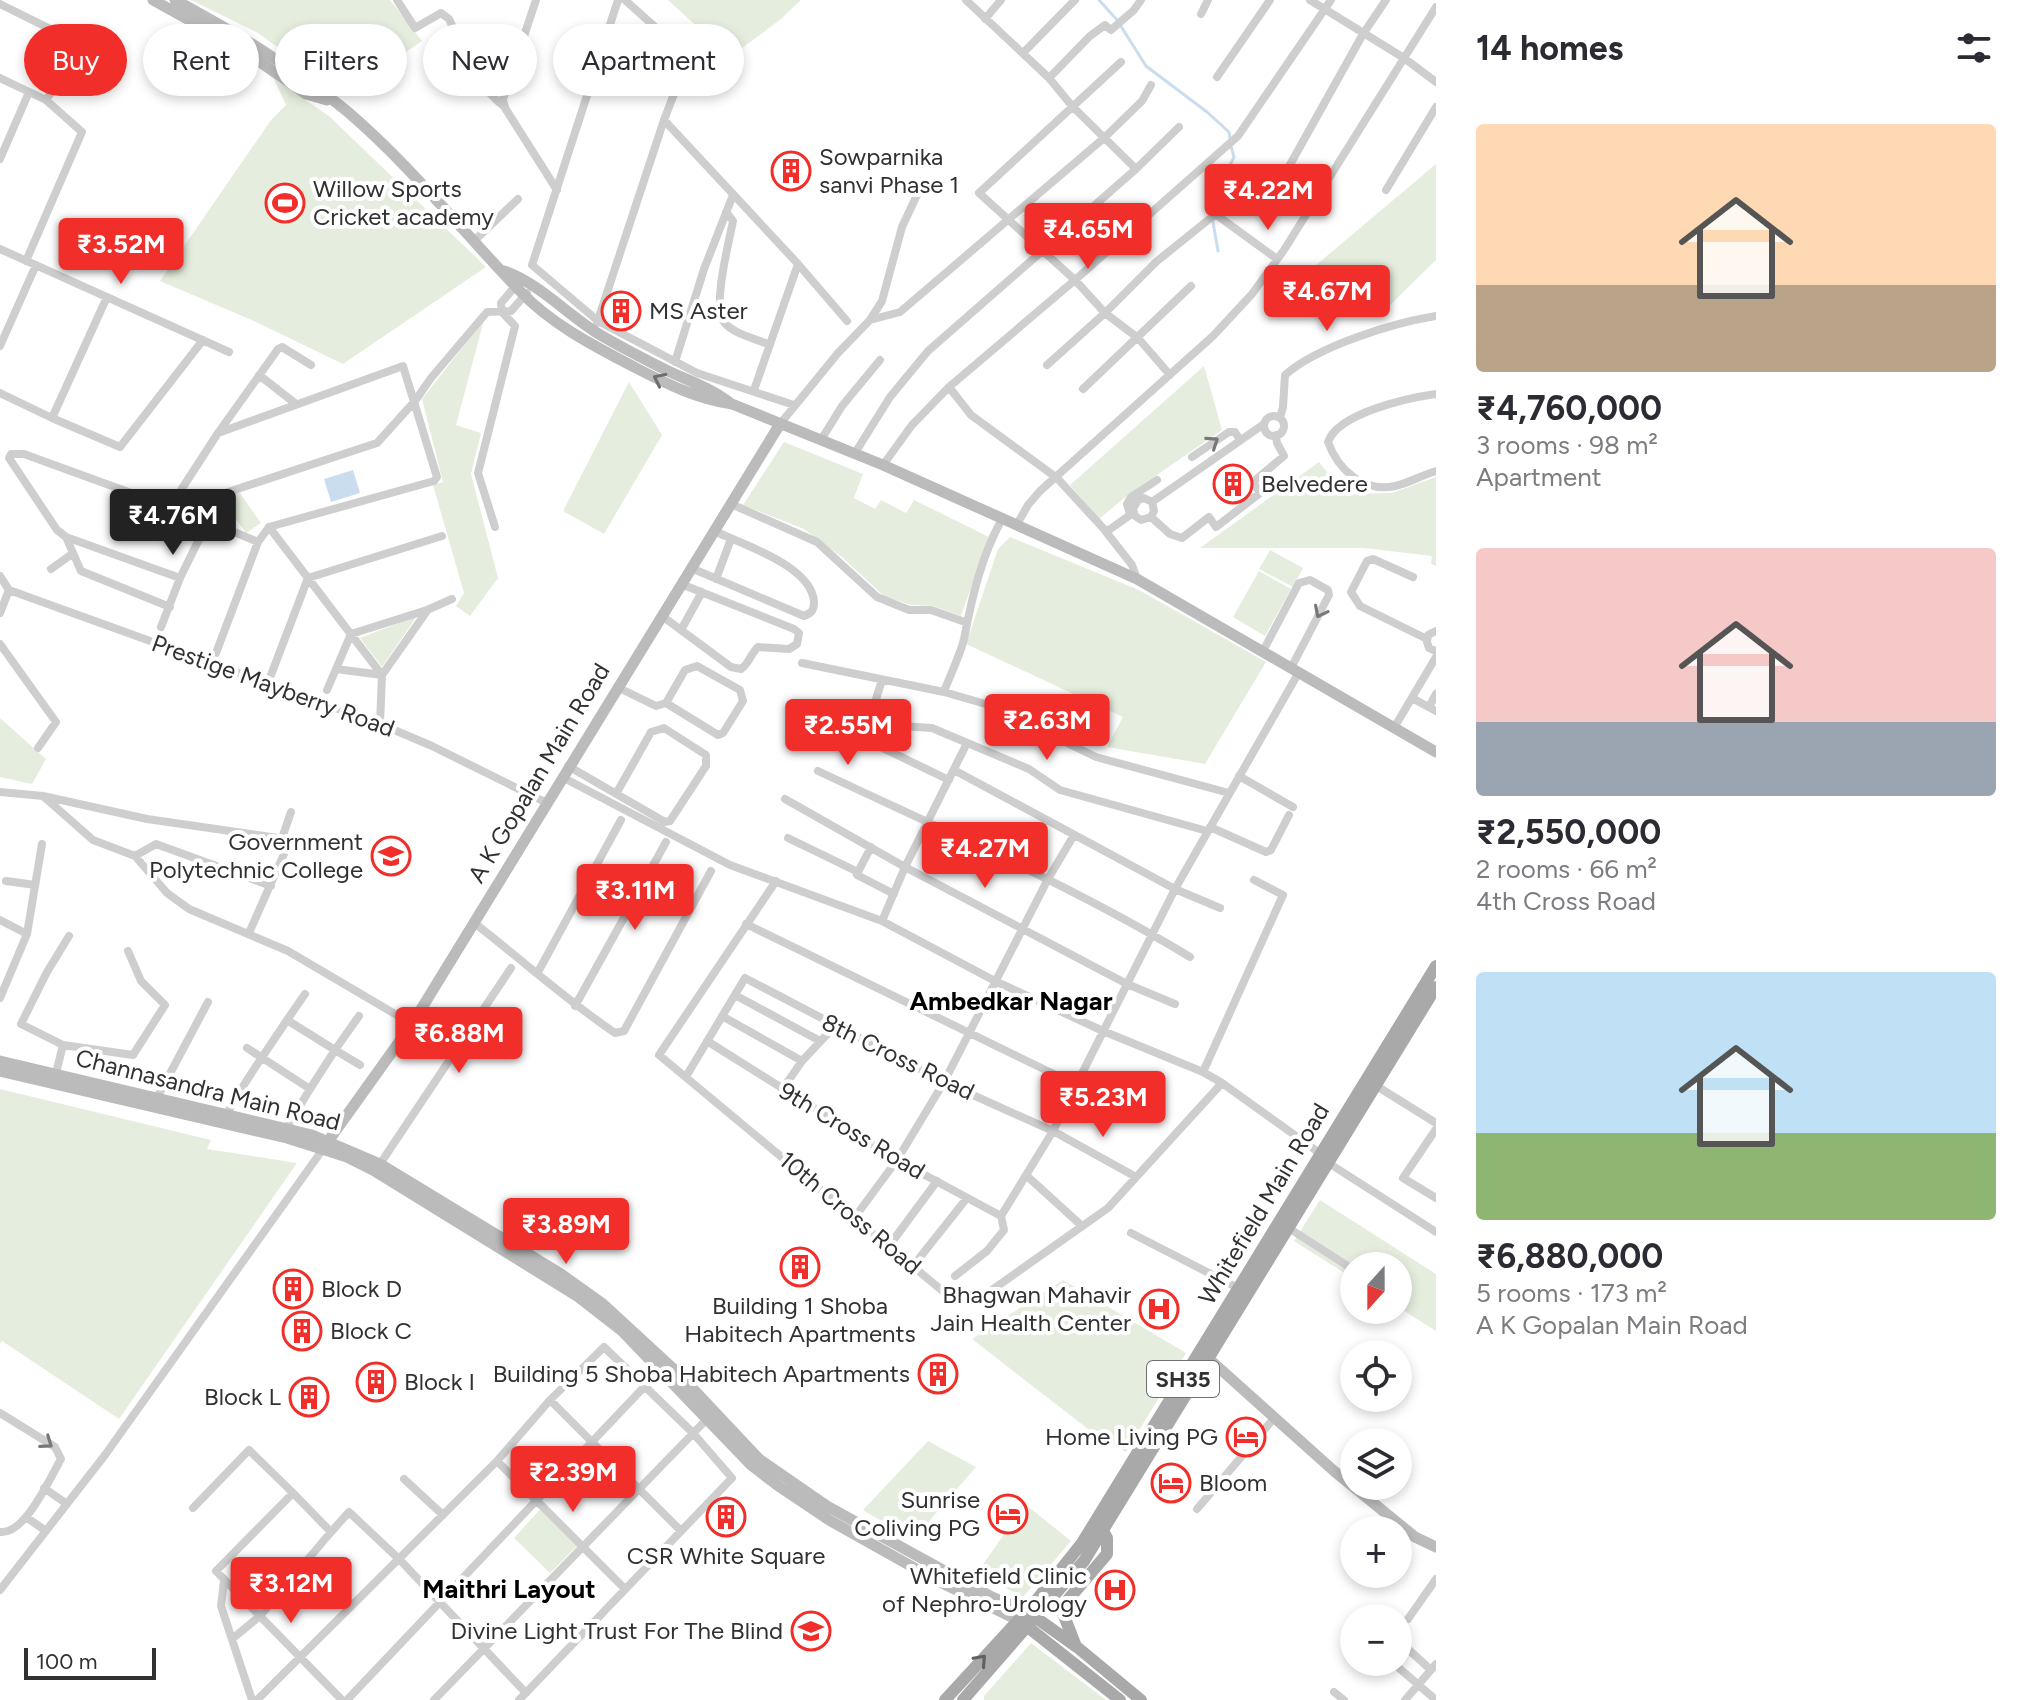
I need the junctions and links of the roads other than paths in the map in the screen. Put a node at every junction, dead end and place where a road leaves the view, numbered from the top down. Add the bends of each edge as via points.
1 (153, 0) edge
2 (175, 0) edge
3 (410, 0) edge
4 (536, 0) edge
5 (618, 0) edge
6 (625, 0) edge
7 (966, 0) edge
8 (1001, 0) edge
9 (1075, 0) edge
10 (1141, 0) edge
11 (1208, 0) edge
12 (1270, 0) edge
13 (1310, 0) edge
14 (1331, 0) edge
15 (1386, 0) edge
16 (0, 4) edge
17 (399, 4) edge
18 (1436, 7) edge
19 (1325, 10) junction
20 (1201, 14) dead end
21 (985, 19) junction
22 (1363, 34) junction
23 (1023, 53) junction
24 (1404, 58) junction
25 (1121, 62) dead end
26 (1217, 77) dead end
27 (0, 78) edge
28 (1049, 78) junction
29 (1436, 82) edge
30 (1151, 85) dead end
31 (24, 90) edge
32 (27, 96) edge
33 (38, 96) edge
34 (46, 100) junction
35 (332, 101) junction
36 (1072, 106) junction
37 (1436, 107) edge
38 (505, 108) junction
39 (664, 120) junction
40 (1179, 127) dead end
41 (1104, 138) junction
42 (0, 159) edge
43 (1136, 169) junction
44 (1282, 179) dead end
45 (923, 182) dead end
46 (557, 190) junction
47 (1386, 190) dead end
48 (733, 195) junction
49 (518, 199) dead end
50 (726, 212) junction
51 (1007, 220) junction
52 (475, 240) junction
53 (0, 249) edge
54 (1041, 252) junction
55 (1277, 259) junction
56 (26, 261) junction
57 (798, 264) junction
58 (36, 265) junction
59 (1075, 280) junction
60 (519, 282) junction
61 (535, 286) junction
62 (1191, 286) dead end
63 (872, 293) dead end
64 (525, 296) junction
65 (107, 297) junction
66 (882, 301) junction
67 (502, 312) junction
68 (1105, 313) junction
69 (1436, 316) edge
70 (870, 320) junction
71 (847, 321) dead end
72 (593, 331) junction
73 (1138, 338) junction
74 (203, 340) junction
75 (770, 345) junction
76 (0, 346) edge
77 (229, 352) dead end
78 (880, 360) dead end
79 (675, 362) junction
80 (311, 365) dead end
81 (1047, 365) dead end
82 (259, 375) junction
83 (1170, 375) junction
84 (949, 387) junction
85 (1083, 389) dead end
86 (754, 390) junction
87 (0, 393) edge
88 (1436, 394) edge
89 (415, 401) junction
90 (296, 404) junction
91 (794, 405) junction
92 (52, 418) junction
93 (1280, 418) junction
94 (780, 424) junction
95 (1264, 424) junction
96 (218, 433) junction
97 (1276, 435) junction
98 (821, 440) junction
99 (1240, 440) junction
100 (855, 453) junction
101 (1192, 457) dead end
102 (883, 465) junction
103 (1436, 471) edge
104 (1057, 478) junction
105 (1157, 480) dead end
106 (1152, 502) junction
107 (731, 504) junction
108 (170, 507) junction
109 (1132, 514) junction
110 (1151, 517) junction
111 (1002, 519) junction
112 (208, 521) junction
113 (1016, 526) junction
114 (269, 527) junction
115 (495, 527) dead end
116 (714, 531) junction
117 (1106, 532) junction
118 (442, 536) dead end
119 (66, 537) junction
120 (731, 539) junction
121 (258, 542) junction
122 (72, 554) junction
123 (691, 568) junction
124 (51, 569) dead end
125 (0, 576) edge
126 (1413, 577) dead end
127 (180, 578) junction
128 (308, 578) junction
129 (716, 579) junction
130 (1137, 579) junction
131 (681, 584) junction
132 (9, 590) junction
133 (702, 592) junction
134 (452, 599) dead end
135 (170, 607) junction
136 (427, 610) junction
137 (0, 613) edge
138 (662, 616) junction
139 (965, 622) junction
140 (161, 627) dead end
141 (681, 630) junction
142 (1436, 631) edge
143 (351, 634) junction
144 (1427, 639) junction
145 (0, 644) edge
146 (1263, 651) junction
147 (216, 653) dead end
148 (1436, 654) edge
149 (802, 663) dead end
150 (336, 669) junction
151 (1295, 670) junction
152 (271, 675) dead end
153 (382, 675) junction
154 (882, 680) junction
155 (617, 687) junction
156 (327, 690) dead end
157 (944, 692) junction
158 (1436, 694) edge
159 (1412, 698) junction
160 (666, 703) junction
161 (1432, 709) edge
162 (806, 711) dead end
163 (380, 724) junction
164 (1394, 728) junction
165 (967, 743) junction
166 (38, 748) dead end
167 (1436, 752) edge
168 (954, 770) junction
169 (818, 771) dead end
170 (565, 772) junction
171 (1239, 776) junction
172 (949, 780) junction
173 (0, 792) edge
174 (1229, 793) junction
175 (616, 794) junction
176 (43, 796) junction
177 (785, 799) dead end
178 (545, 802) junction
179 (291, 812) dead end
180 (621, 820) dead end
181 (928, 822) junction
182 (1208, 829) junction
183 (1074, 835) junction
184 (282, 838) junction
185 (788, 838) dead end
186 (666, 842) dead end
187 (42, 844) dead end
188 (871, 847) junction
189 (135, 856) junction
190 (905, 867) junction
191 (711, 871) dead end
192 (858, 872) junction
193 (1048, 879) junction
194 (1254, 880) dead end
195 (6, 881) dead end
196 (776, 881) junction
197 (35, 885) junction
198 (271, 886) junction
199 (1175, 889) junction
200 (894, 894) junction
201 (1220, 908) dead end
202 (0, 920) edge
203 (882, 921) junction
204 (473, 922) junction
205 (746, 924) junction
206 (1024, 928) junction
207 (249, 933) junction
208 (27, 934) junction
209 (1152, 934) junction
210 (69, 936) dead end
211 (128, 951) dead end
212 (1190, 957) dead end
213 (1436, 966) edge
214 (511, 968) dead end
215 (538, 972) junction
216 (995, 981) junction
217 (1127, 984) junction
218 (1436, 987) edge
219 (305, 994) dead end
220 (735, 995) junction
221 (0, 998) edge
222 (208, 1002) dead end
223 (1175, 1004) dead end
224 (575, 1006) junction
225 (359, 1016) dead end
226 (722, 1016) junction
227 (287, 1020) junction
228 (412, 1024) junction
229 (834, 1027) junction
230 (1103, 1031) junction
231 (969, 1033) junction
232 (707, 1041) junction
233 (820, 1041) junction
234 (63, 1045) junction
235 (247, 1048) dead end
236 (335, 1050) junction
237 (263, 1058) junction
238 (0, 1061) edge
239 (802, 1061) junction
240 (360, 1065) dead end
241 (0, 1071) edge
242 (1203, 1072) junction
243 (687, 1075) junction
244 (55, 1078) junction
245 (944, 1082) junction
246 (1222, 1083) junction
247 (1076, 1084) junction
248 (1375, 1085) junction
249 (310, 1089) junction
250 (782, 1090) junction
251 (157, 1098) junction
252 (1111, 1102) dead end
253 (227, 1114) junction
254 (1436, 1123) edge
255 (286, 1129) junction
256 (1436, 1129) edge
257 (1053, 1131) junction
258 (325, 1144) junction
259 (1324, 1159) junction
260 (897, 1160) junction
261 (380, 1164) junction
262 (1027, 1176) junction
263 (1136, 1177) junction
264 (937, 1181) junction
265 (967, 1198) junction
266 (1436, 1198) edge
267 (1001, 1216) junction
268 (855, 1217) junction
269 (1082, 1226) junction
270 (1287, 1227) junction
271 (1436, 1232) edge
272 (1131, 1233) dead end
273 (889, 1246) junction
274 (1340, 1261) edge
275 (913, 1266) junction
276 (955, 1276) dead end
277 (1238, 1288) junction
278 (638, 1341) junction
279 (1205, 1364) junction
280 (645, 1386) junction
281 (550, 1400) junction
282 (0, 1413) edge
283 (1275, 1417) junction
284 (708, 1418) junction
285 (1167, 1419) dead end
286 (694, 1432) junction
287 (592, 1442) junction
288 (497, 1461) junction
289 (755, 1462) junction
290 (404, 1479) dead end
291 (44, 1488) junction
292 (639, 1489) junction
293 (293, 1493) junction
294 (536, 1500) junction
295 (67, 1504) junction
296 (193, 1508) dead end
297 (1197, 1509) dead end
298 (443, 1515) junction
299 (26, 1517) junction
300 (46, 1531) junction
301 (681, 1531) junction
302 (1103, 1531) junction
303 (0, 1532) edge
304 (331, 1532) junction
305 (583, 1547) junction
306 (1436, 1547) edge
307 (399, 1559) junction
308 (1436, 1579) edge
309 (224, 1581) junction
310 (625, 1589) junction
311 (0, 1590) edge
312 (440, 1602) junction
313 (1412, 1613) edge
314 (260, 1616) junction
315 (1027, 1619) junction
316 (232, 1639) junction
317 (1077, 1647) junction
318 (484, 1649) junction
319 (1412, 1650) edge
320 (300, 1657) junction
321 (1434, 1667) edge
322 (1409, 1676) edge
323 (1418, 1684) junction
324 (1334, 1692) dead end
325 (522, 1696) edge
326 (254, 1700) edge
327 (344, 1700) edge
328 (434, 1700) edge
329 (945, 1700) edge
330 (963, 1700) edge
331 (1120, 1700) edge
332 (1141, 1700) edge
333 (1344, 1700) edge
334 (1405, 1700) edge
335 (1436, 1700) edge

1 - 35 street via 243,50 306,94
2 - 35 street via 249,40
3 - 17 street
4 - 38 street
5 - 46 street
6 - 39 street via 683,52 684,68
7 - 21 street
8 - 21 street
9 - 23 street
10 - 28 street via 1111,30 1105,25 1090,36
11 - 20 street
12 - 26 street
13 - 19 street
14 - 19 street
15 - 22 street
16 - 34 street via 82,47
17 - 38 street via 415,28 441,13 449,19 476,75
18 - 24 street
19 - 22 street
19 - 59 street via 1238,136
21 - 23 street
22 - 24 street
22 - 44 street
23 - 28 street
24 - 29 street
24 - 55 street
25 - 36 street
27 - 31 street
28 - 36 street
30 - 41 street
32 - 42 street
33 - 34 street
34 - 56 street via 82,132
35 - 52 street
36 - 41 street
36 - 51 street via 979,193
37 - 47 street
38 - 46 street
39 - 48 street
39 - 72 street
40 - 43 street
41 - 43 street
41 - 51 street
43 - 54 street
45 - 66 street via 902,227
46 - 72 street via 532,265
48 - 50 street
48 - 57 street
49 - 52 street
50 - 75 street via 733,221 720,316 726,325
50 - 79 street
51 - 54 street
51 - 70 street via 900,312
52 - 60 street
53 - 56 street
54 - 59 street
54 - 100 street via 928,351 890,397
55 - 68 street via 1218,216 1207,219
55 - 83 street via 1252,294
56 - 58 street
57 - 71 street
57 - 75 street
58 - 65 street
58 - 76 street
59 - 68 street
59 - 84 street
60 - 61 street
60 - 64 street
60 - 67 street via 501,303
61 - 64 street
61 - 72 street
62 - 73 street
63 - 66 street
64 - 67 street via 511,311
64 - 72 street
65 - 74 street
65 - 92 street
66 - 70 street
67 - 89 street via 487,312
67 - 115 street via 515,326 478,473
68 - 73 street
68 - 81 street
69 - 93 street via 1373,332 1293,368 1285,375
70 - 91 street
72 - 79 street
72 - 94 street
73 - 83 street
73 - 85 street
74 - 77 street
74 - 92 street via 120,447
75 - 86 street
78 - 98 street
79 - 86 street
80 - 82 street via 280,347
82 - 90 street
82 - 96 street
83 - 104 street
84 - 102 street
84 - 104 street via 971,415
86 - 91 street
87 - 92 street
88 - 103 street via 1371,411 1342,424 1328,442 1348,474 1368,486 1395,486
89 - 90 street via 403,366
89 - 112 street via 377,443 222,494 213,499
89 - 114 street via 434,481
90 - 96 street
91 - 94 street
93 - 95 street via 1270,416
93 - 97 street via 1284,426
94 - 98 street
94 - 107 street, A K Gopalan Main Road
95 - 97 street via 1267,433
95 - 99 street
96 - 108 street
97 - 110 street via 1284,456 1253,482 1260,493 1216,527 1209,517 1182,538
98 - 100 street
101 -> 99 street via 1229,432
99 - 106 street
100 - 102 street
102 - 111 street
104 - 113 street via 1036,495
104 - 117 street
105 - 109 street via 1131,497 1127,504
106 - 109 street via 1138,500
106 - 110 street
107 - 116 street, A K Gopalan Main Road
107 - 139 street via 817,542 877,597
108 - 112 street
108 - 119 street via 24,454 11,454
109 - 110 street via 1141,520
109 - 117 street
111 - 113 street
111 - 139 street via 988,544
112 - 121 street
112 - 127 street
113 - 130 street
114 - 121 street
114 - 128 street
116 - 120 street
116 - 123 street, A K Gopalan Main Road
117 - 130 street
118 - 128 street
119 - 122 street
119 - 127 street
120 - 129 street
120 - 129 street via 801,575 815,606 804,616
121 - 147 street
122 - 124 street
122 - 135 street via 81,571
123 - 129 street
123 - 131 street, A K Gopalan Main Road
125 - 132 street
126 - 144 street via 1373,559 1367,561 1352,597
127 - 135 street
128 - 143 street
128 - 152 street
130 - 146 street
131 - 133 street
131 - 138 street, A K Gopalan Main Road
132 - 137 street
132 - 163 street, Prestige Mayberry Road
133 - 141 street
133 - 141 street via 794,629 799,633 797,644 789,649 758,647 741,669
134 - 136 street
135 - 140 street
136 - 143 street
136 - 153 street
138 - 141 street
138 - 155 street, A K Gopalan Main Road
139 - 157 street
142 - 144 street
143 - 150 street
143 - 153 street
144 - 148 street
145 - 166 street via 56,722
146 - 151 street
146 -> 151 street via 1299,583 1310,580 1328,590
148 - 159 street
149 - 154 street
150 - 153 street
150 - 156 street
151 - 164 street
151 - 171 street
153 - 163 street
154 - 157 street
154 - 165 street via 871,715 874,721 932,728
155 - 160 street via 656,706
155 - 170 street, A K Gopalan Main Road
157 - 174 street via 989,705 1096,757
158 - 161 street
159 - 161 street
159 - 164 street
160 - 160 street via 718,735 743,701 740,690 697,666 685,670
162 - 172 street
163 - 178 street, Prestige Mayberry Road
164 - 167 street
165 - 168 street
165 - 182 street via 1029,769 1060,790
168 - 172 street
168 - 183 street
169 - 181 street
170 - 175 street
170 - 178 street, A K Gopalan Main Road
170 - 196 street via 730,865
171 - 174 street
171 - 182 street via 1291,811 1271,850
172 - 181 street
173 - 176 street
174 - 182 street
175 - 175 street via 670,821 706,766 706,755 658,728
176 - 184 street via 147,819
176 - 189 street via 93,840
177 - 188 street
178 - 204 street, A K Gopalan Main Road
179 - 184 street
180 - 215 street
181 - 190 street
181 - 193 street
182 - 199 street
183 - 193 street
183 - 199 street
184 - 198 street via 288,845
185 - 192 street
186 - 224 street
187 - 197 street
188 - 190 street
188 - 192 street
189 - 198 street via 156,844
189 - 207 street via 189,909
190 - 200 street
190 - 206 street
191 - 224 street via 624,1031 615,1033
192 - 200 street
193 - 206 street
193 - 209 street
194 - 242 street via 1283,895
195 - 197 street
196 - 203 street
196 - 205 street
197 - 208 street
198 - 207 street
199 - 201 street
199 - 209 street
200 - 203 street
202 - 208 street
203 - 216 street
204 - 215 street
204 - 228 street, A K Gopalan Main Road
205 - 231 street
205 - 243 street, 10th Cross Road via 659,1055
206 - 216 street
206 - 217 street
207 - 228 street
208 - 221 street
209 - 212 street
209 - 217 street
210 - 234 street via 21,1024
211 - 234 street via 141,981 165,1005 133,1055
213 - 259 main road, Whitefield Main Road / SH35
214 - 261 street
215 - 224 street
216 - 230 street
216 - 231 street
217 - 223 street
217 - 230 street
218 - 248 main road, Whitefield Main Road / SH35
219 - 227 street
220 - 226 street
220 - 229 street, 8th Cross Road via 745,978
220 - 233 street
222 - 251 street
225 - 236 street
226 - 232 street
226 - 239 street
227 - 236 street
227 - 237 street
228 - 258 street, A K Gopalan Main Road
229 - 233 street
229 - 245 street, 8th Cross Road
230 - 242 street
230 - 247 street
231 - 245 street
231 - 247 street
232 - 243 street
232 - 250 street, 9th Cross Road
233 - 239 street
234 - 244 street
235 - 237 street
236 - 240 street
236 - 249 street
237 - 249 street
237 - 253 street
238 - 244 street, Channasandra Main Road
239 - 250 street
241 - 244 street, Channasandra Main Road
242 - 246 street
243 - 268 street, 10th Cross Road
244 - 251 street, Channasandra Main Road
244 - 258 street, Channasandra Main Road
245 - 257 street, 8th Cross Road
245 - 260 street
246 - 259 street
246 - 263 street, 10th Cross Road
247 - 252 street
247 - 257 street
248 - 254 street
248 - 259 main road, Whitefield Main Road / SH35
249 - 255 street
250 - 260 street, 9th Cross Road
251 - 253 street, Channasandra Main Road
253 - 255 street, Channasandra Main Road
255 - 258 street, Channasandra Main Road
256 - 266 street via 1403,1178
257 - 262 street
257 - 263 street, 8th Cross Road
258 - 261 street, Channasandra Main Road
258 - 278 street, Channasandra Main Road via 557,1281
258 - 295 street via 189,1341
259 - 270 main road, Whitefield Main Road / SH35
259 - 271 street
259 - 277 main road, Whitefield Main Road / SH35
260 - 264 street, 9th Cross Road
260 - 268 street
261 - 278 street, Channasandra Main Road via 561,1274 603,1304
262 - 267 street
262 - 269 street
263 - 269 street, 10th Cross Road via 1108,1208
264 - 265 street, 9th Cross Road
264 - 273 street
265 - 267 street, 9th Cross Road
265 - 275 street
267 - 276 street via 1004,1230 995,1244
268 - 273 street, 10th Cross Road
269 - 275 street, 10th Cross Road via 972,1301 951,1298
270 - 274 street
270 - 279 main road, Whitefield Main Road / SH35
272 - 277 street
273 - 275 street, 10th Cross Road
277 - 315 main road, Whitefield Main Road / SH35 via 1082,1543
278 - 284 street, Channasandra Main Road
278 - 289 street, Channasandra Main Road
279 - 283 street
279 - 285 main road
279 - 302 main road, Whitefield Main Road / SH35
280 - 281 street via 604,1347
280 - 286 street
280 - 287 street
281 - 287 street
281 - 288 street
282 -> 291 street via 60,1454
283 - 297 street
283 - 306 street via 1415,1537
284 - 286 street
284 - 289 street, Channasandra Main Road
286 - 292 street
286 - 301 street via 732,1478
287 - 292 street
287 - 294 street
288 - 294 street
288 - 298 street
289 - 315 street, Channasandra Main Road
290 - 298 street
291 - 295 street
291 - 299 street
292 - 301 street
292 - 305 street
293 - 296 street via 249,1450
293 - 304 street
293 - 309 street via 216,1571
294 - 305 street
294 - 312 street
295 - 300 street
298 - 307 street
299 - 300 street
299 - 303 street via 11,1531
300 - 311 street
301 - 310 street
302 - 315 main road, Whitefield Main Road / SH35 via 1084,1561
302 - 317 main road via 1107,1554 1061,1608
304 - 307 street via 349,1512
304 - 314 street
305 - 310 street
305 - 318 street
307 - 312 street
307 - 320 street
308 - 313 street
309 - 314 street
309 - 316 street via 221,1606
310 - 325 street
312 - 318 street
312 - 327 street
314 - 316 street
314 - 320 street
315 - 317 main road
329 -> 315 main road, SH35
315 - 330 main road, SH35
315 - 331 main road
316 - 326 street
317 - 332 main road
318 - 325 street
318 - 328 street
319 - 321 street
320 - 326 street
320 - 327 street
321 - 323 street
322 - 323 street
323 - 334 street
323 - 335 street
324 - 333 street

